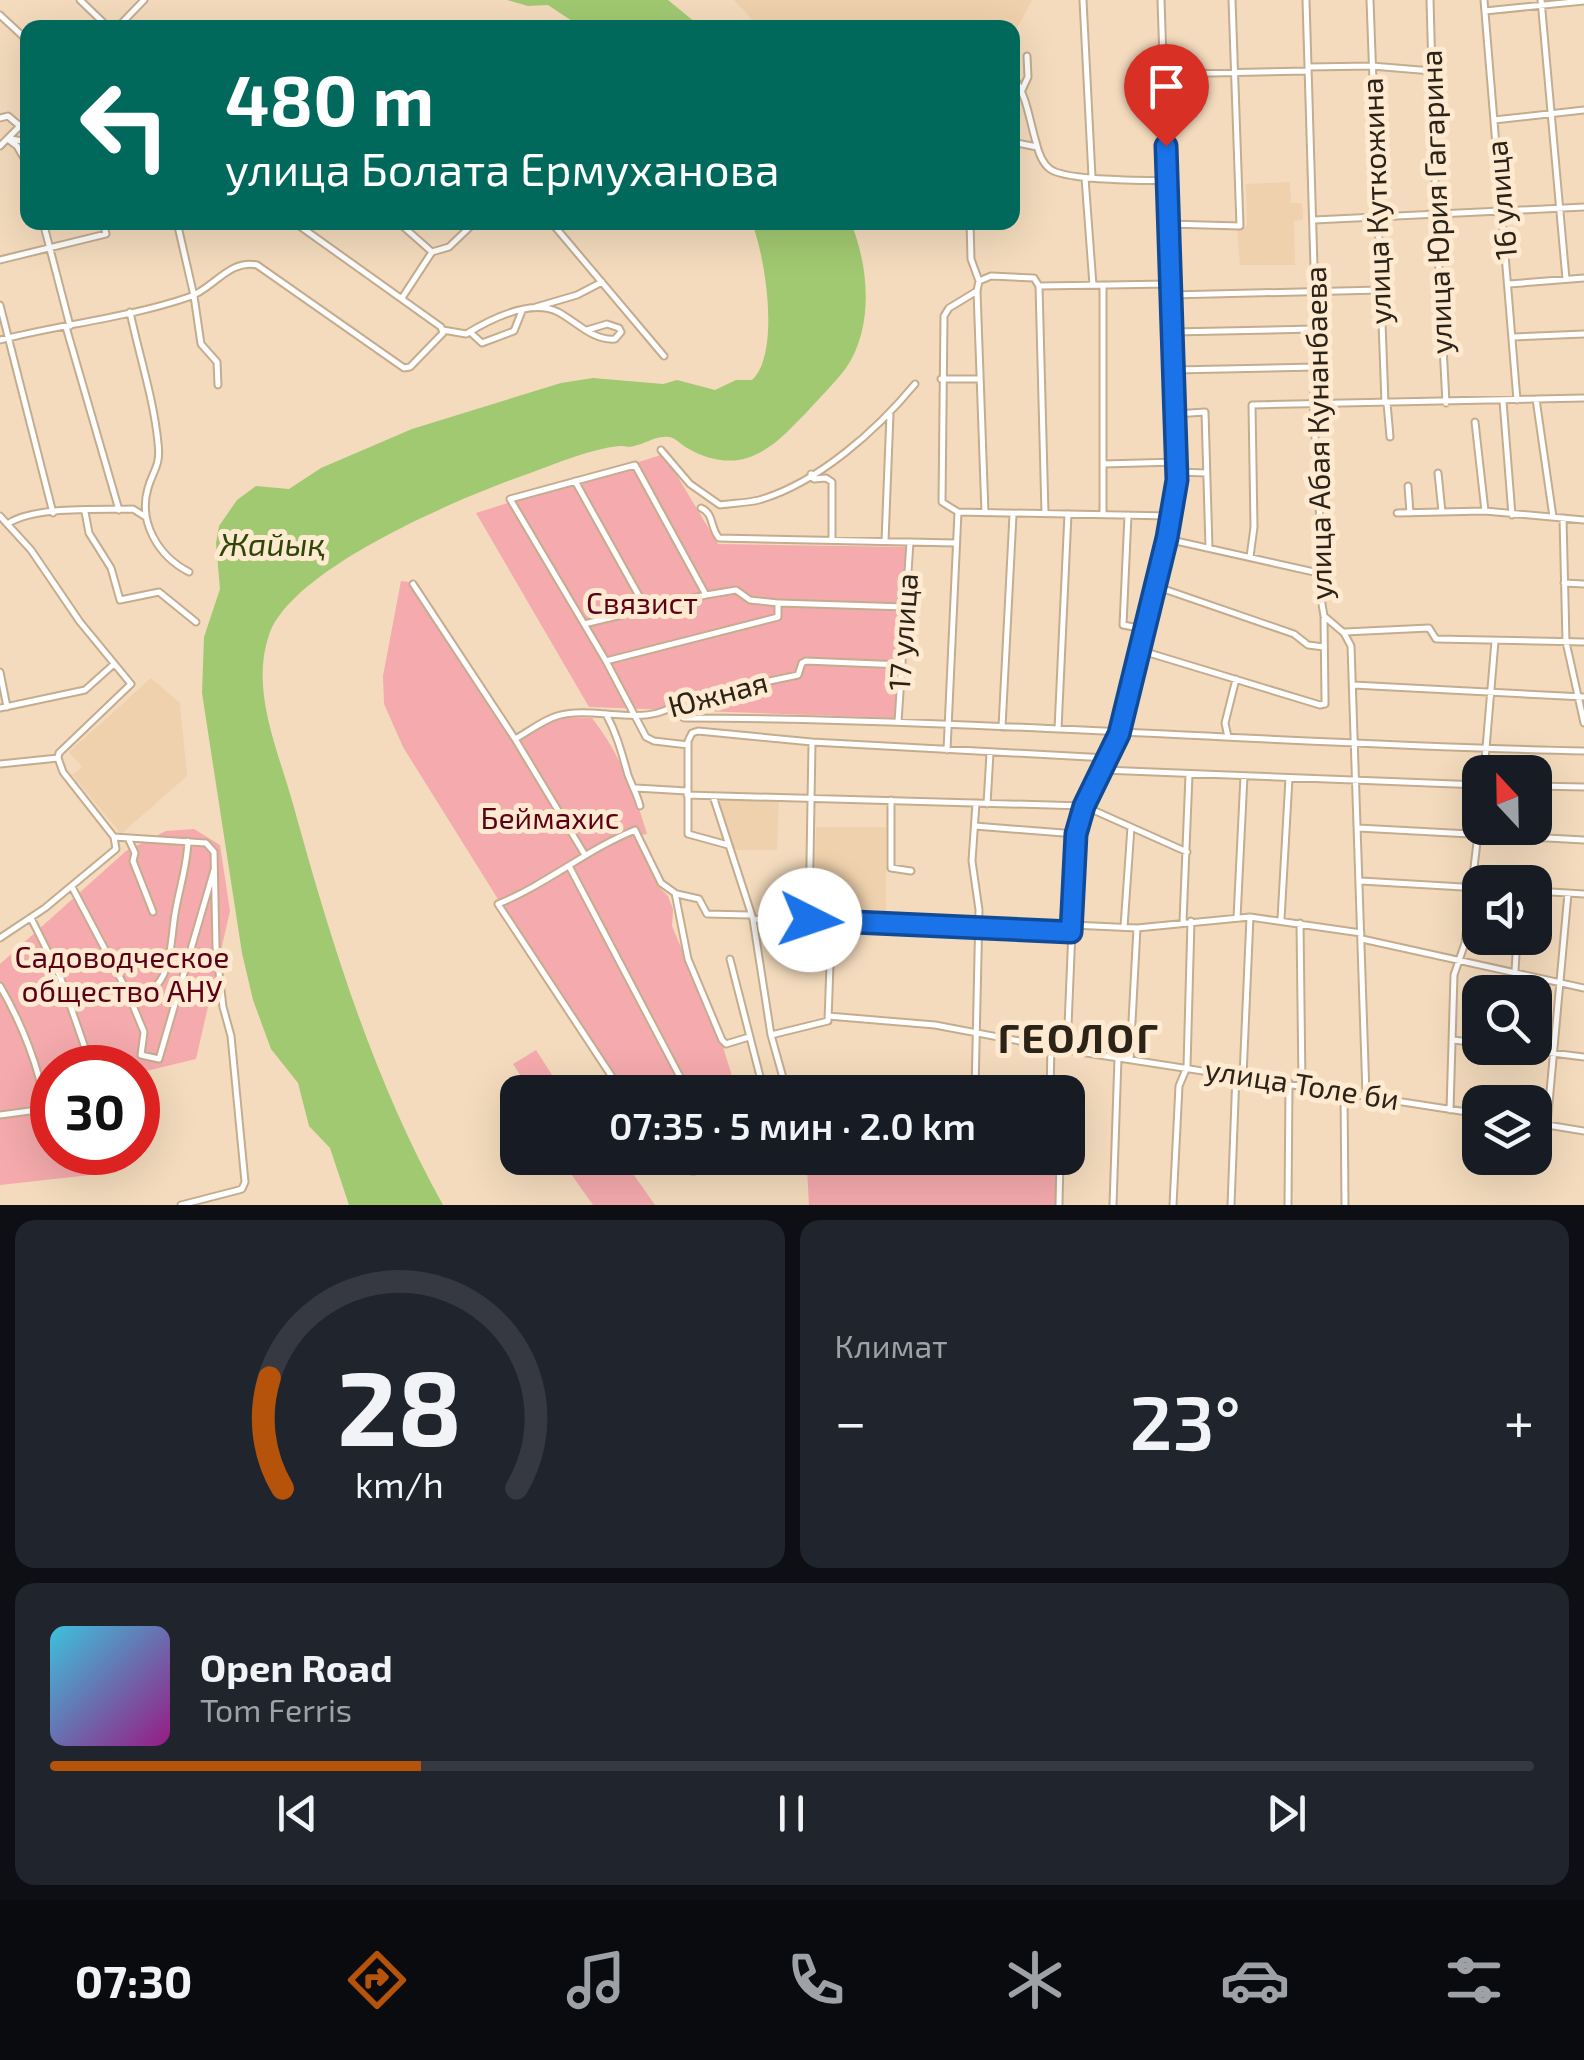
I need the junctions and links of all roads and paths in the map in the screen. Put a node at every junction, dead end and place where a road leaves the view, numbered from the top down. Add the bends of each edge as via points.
1 (80, 0) edge
2 (144, 0) edge
3 (1082, 0) edge
4 (1161, 0) edge
5 (1232, 0) edge
6 (1306, 0) edge
7 (1370, 0) edge
8 (1430, 0) edge
9 (1484, 0) edge
10 (1584, 1) edge
11 (1541, 3) edge
12 (1485, 11) junction
13 (0, 14) edge
14 (101, 20) edge
15 (125, 20) edge
16 (20, 33) edge
17 (1027, 56) dead end
18 (1372, 66) junction
19 (1308, 69) junction
20 (1234, 72) junction
21 (1432, 72) junction
22 (1164, 74) junction
23 (1020, 87) edge
24 (1022, 90) junction
25 (0, 108) edge
26 (1584, 110) edge
27 (1551, 114) junction
28 (8, 116) junction
29 (0, 118) edge
30 (1494, 120) junction
31 (19, 126) joint
32 (8, 139) junction
33 (20, 141) edge
34 (1020, 144) edge
35 (0, 146) edge
36 (1037, 147) junction
37 (20, 151) edge
38 (1088, 177) junction
39 (1168, 181) junction
40 (1584, 206) edge
41 (1560, 208) junction
42 (1502, 211) junction
43 (1436, 213) junction
44 (1376, 217) junction
45 (1314, 220) junction
46 (1169, 224) junction
47 (45, 230) edge
48 (105, 230) edge
49 (179, 230) edge
50 (305, 230) edge
51 (407, 230) edge
52 (467, 230) edge
53 (559, 230) edge
54 (970, 230) edge
55 (50, 250) junction
56 (432, 252) junction
57 (0, 260) edge
58 (1584, 278) edge
59 (1566, 279) junction
60 (978, 281) junction
61 (602, 282) junction
62 (1171, 284) junction
63 (1509, 284) junction
64 (1092, 285) junction
65 (1039, 286) junction
66 (1103, 286) junction
67 (1380, 290) junction
68 (977, 291) junction
69 (1314, 294) junction
70 (194, 296) junction
71 (1171, 296) junction
72 (402, 298) junction
73 (0, 306) edge
74 (533, 308) junction
75 (522, 311) junction
76 (130, 312) junction
77 (68, 327) junction
78 (442, 328) junction
79 (1316, 329) junction
80 (588, 330) junction
81 (470, 332) junction
82 (1172, 332) junction
83 (1584, 334) edge
84 (1513, 337) junction
85 (9, 338) junction
86 (0, 340) edge
87 (664, 356) dead end
88 (1316, 366) junction
89 (1174, 370) junction
90 (942, 379) junction
91 (980, 379) junction
92 (915, 384) dead end
93 (218, 385) dead end
94 (1584, 398) edge
95 (1536, 399) junction
96 (1517, 400) junction
97 (1503, 401) junction
98 (1313, 402) junction
99 (1386, 403) junction
100 (1446, 403) junction
101 (890, 414) junction
102 (1175, 414) junction
103 (1475, 422) dead end
104 (1390, 437) dead end
105 (662, 450) dead end
106 (1177, 462) junction
107 (1103, 464) junction
108 (1177, 472) junction
109 (1207, 473) junction
110 (811, 474) junction
111 (1438, 474) dead end
112 (575, 481) junction
113 (1408, 486) dead end
114 (701, 508) dead end
115 (119, 510) junction
116 (1485, 511) junction
117 (85, 512) junction
118 (958, 512) junction
119 (1442, 512) junction
120 (53, 513) junction
121 (1397, 513) dead end
122 (1410, 513) junction
123 (985, 514) junction
124 (1045, 514) junction
125 (1068, 514) junction
126 (1103, 514) junction
127 (1013, 515) junction
128 (1128, 515) junction
129 (1512, 515) junction
130 (0, 516) edge
131 (144, 516) junction
132 (1171, 516) junction
133 (1554, 518) junction
134 (1564, 518) junction
135 (1584, 520) edge
136 (9, 524) junction
137 (1167, 538) junction
138 (832, 540) junction
139 (885, 542) junction
140 (910, 542) junction
141 (956, 543) junction
142 (1209, 548) junction
143 (1250, 558) junction
144 (188, 572) dead end
145 (1323, 574) junction
146 (1564, 582) junction
147 (413, 584) dead end
148 (1584, 584) edge
149 (1155, 586) junction
150 (706, 596) junction
151 (778, 603) junction
152 (906, 607) junction
153 (643, 609) junction
154 (1324, 616) junction
155 (196, 622) dead end
156 (584, 624) junction
157 (1144, 630) junction
158 (1359, 631) junction
159 (1344, 632) junction
160 (1495, 640) junction
161 (1566, 642) junction
162 (1584, 642) edge
163 (1351, 646) junction
164 (1324, 647) junction
165 (1139, 650) junction
166 (606, 660) junction
167 (114, 664) junction
168 (902, 664) junction
169 (0, 672) edge
170 (1236, 679) junction
171 (1353, 685) junction
172 (1491, 693) junction
173 (1581, 696) edge
174 (4, 707) edge
175 (670, 710) junction
176 (606, 714) junction
177 (634, 715) junction
178 (898, 722) junction
179 (1584, 722) edge
180 (947, 726) junction
181 (1002, 727) junction
182 (1058, 729) junction
183 (1120, 731) junction
184 (1228, 738) junction
185 (515, 739) junction
186 (688, 742) junction
187 (812, 742) junction
188 (1354, 744) junction
189 (1486, 749) junction
190 (946, 750) junction
191 (1584, 751) edge
192 (990, 753) junction
193 (1485, 755) edge
194 (58, 758) junction
195 (1107, 758) junction
196 (0, 764) edge
197 (1102, 770) junction
198 (1189, 774) junction
199 (1244, 776) junction
200 (1288, 778) junction
201 (1355, 780) junction
202 (1462, 783) edge
203 (1552, 787) edge
204 (636, 788) junction
205 (1584, 788) edge
206 (687, 793) junction
207 (712, 794) junction
208 (809, 798) junction
209 (891, 800) junction
210 (976, 804) junction
211 (986, 804) junction
212 (640, 806) dead end
213 (1084, 806) junction
214 (975, 826) junction
215 (1132, 827) junction
216 (1358, 828) junction
217 (1462, 833) edge
218 (1076, 834) junction
219 (114, 837) junction
220 (1552, 838) edge
221 (129, 839) junction
222 (1584, 840) edge
223 (188, 841) junction
224 (728, 845) junction
225 (1187, 852) junction
226 (585, 854) junction
227 (216, 863) junction
228 (569, 866) junction
229 (911, 871) dead end
230 (1361, 881) junction
231 (72, 887) junction
232 (1462, 887) edge
233 (1552, 892) edge
234 (676, 893) junction
235 (1568, 893) junction
236 (1584, 894) edge
237 (152, 912) dead end
238 (751, 917) junction
239 (1250, 917) junction
240 (31, 918) junction
241 (1237, 918) junction
242 (810, 920) junction
243 (1281, 920) junction
244 (1187, 922) junction
245 (1300, 923) junction
246 (1124, 927) junction
247 (979, 928) junction
248 (1071, 928) junction
249 (1137, 928) junction
250 (1362, 936) junction
251 (0, 938) edge
252 (1462, 950) edge
253 (1516, 955) edge
254 (730, 960) dead end
255 (1458, 961) junction
256 (830, 964) dead end
257 (1515, 971) junction
258 (1562, 983) junction
259 (157, 985) dead end
260 (0, 986) edge
261 (1584, 988) edge
262 (828, 1016) junction
263 (977, 1034) junction
264 (771, 1035) junction
265 (749, 1037) junction
266 (1452, 1040) junction
267 (1462, 1041) edge
268 (84, 1045) edge
269 (1051, 1046) junction
270 (1067, 1050) junction
271 (1554, 1053) junction
272 (30, 1055) edge
273 (1118, 1057) junction
274 (1584, 1057) edge
275 (1130, 1059) junction
276 (1187, 1067) junction
277 (611, 1075) edge
278 (679, 1075) edge
279 (759, 1075) edge
280 (782, 1075) edge
281 (976, 1075) edge
282 (1050, 1075) edge
283 (1240, 1075) junction
284 (1290, 1083) junction
285 (1302, 1085) junction
286 (1551, 1085) edge
287 (1344, 1092) junction
288 (1366, 1094) junction
289 (1450, 1110) junction
290 (30, 1111) edge
291 (1462, 1112) edge
292 (0, 1115) edge
293 (1552, 1126) edge
294 (1584, 1131) edge
295 (1059, 1175) edge
296 (181, 1205) edge
297 (1059, 1205) edge
298 (1113, 1205) edge
299 (1173, 1205) edge
300 (1231, 1205) edge
301 (1288, 1205) edge
302 (1345, 1205) edge

1 - 14 street
2 - 15 street
3 - 38 street
4 - 22 street
5 - 20 street
6 - 19 street, улица Абая Кунанбаева
7 - 18 street, улица Куткожина
8 - 21 street, улица Юрия Гагарина
9 - 12 street, 16 улица
10 - 11 street
11 - 12 street
11 - 27 street
12 - 30 street, 16 улица
13 - 16 street
17 - 24 street
18 - 19 street
18 - 21 street
18 - 44 street, улица Куткожина
19 - 20 street
19 - 45 street, улица Абая Кунанбаева
20 - 22 street
20 - 46 street via 1240,226
21 - 43 street, улица Юрия Гагарина
22 - 39 street
23 - 24 street
24 - 36 street
25 - 28 street
26 - 27 street
27 - 30 street
27 - 41 street
28 - 29 street
28 - 31 street
30 - 42 street, 16 улица
31 - 32 street
32 - 33 street
32 - 35 street
32 - 37 street
34 - 36 street
36 - 38 street via 1056,173
38 - 39 street
38 - 64 street
39 - 46 street
40 - 41 street
41 - 42 street
41 - 59 street
42 - 43 street
42 - 63 street, 16 улица
43 - 44 street
43 - 100 street, улица Юрия Гагарина
44 - 45 street
44 - 67 street, улица Куткожина
45 - 69 street, улица Абая Кунанбаева
46 - 62 street
47 - 55 street
48 - 55 street
49 - 70 street
50 - 72 street
51 - 56 street
52 - 56 street
53 - 61 street
54 - 60 street
55 - 57 street
55 - 77 street
56 - 72 street
58 - 59 street
59 - 63 street
60 - 65 street via 1034,278
60 - 68 street
61 - 74 street
61 - 87 street
62 - 66 street
62 - 71 street
63 - 84 street, 16 улица
64 - 65 street
64 - 66 street
65 - 124 street
66 - 107 street
67 - 69 street
67 - 99 street, улица Куткожина
68 - 90 street via 944,316
68 - 91 street
69 - 71 street
69 - 79 street, улица Абая Кунанбаева
70 - 76 street
70 - 78 street via 236,266 257,264 407,369
70 - 93 street via 201,344 217,362
71 - 82 street
72 - 78 street
73 - 85 street
74 - 75 street
74 - 80 street via 554,310
75 - 81 street
75 - 81 street via 514,330 489,342
76 - 77 street
76 - 131 street via 158,445
77 - 85 street
77 - 115 street
78 - 81 street
79 - 82 street
79 - 88 street, улица Абая Кунанбаева
80 - 80 street via 607,324 621,332 612,340
82 - 89 street
83 - 84 street
84 - 96 street, 16 улица
85 - 86 street
85 - 120 street
88 - 89 street
88 - 98 street, улица Абая Кунанбаева
89 - 102 street
90 - 91 street
90 - 118 street via 942,502
91 - 123 street
92 - 101 street
94 - 95 street
95 - 96 street
95 - 133 street
96 - 97 street
97 - 100 street
97 - 129 street
98 - 99 street
98 - 143 street via 1252,405
98 - 145 street, улица Абая Кунанбаева
99 - 100 street
99 - 104 street, улица Куткожина
101 - 110 street
101 - 139 street
102 - 106 street
102 - 109 street via 1205,412
103 - 116 street
105 - 110 street via 690,484 720,505 760,500
106 - 107 street
106 - 108 street
107 - 126 street
108 - 109 street
108 - 132 street
109 - 142 street
110 - 138 street via 832,482
111 - 119 street
112 - 150 street via 634,465
112 - 153 street
112 - 156 street via 510,499
113 - 122 street
114 - 138 street via 718,538
115 - 117 street
115 - 131 street
116 - 119 street
116 - 129 street
117 - 120 street
117 - 155 street via 120,600 159,592
118 - 123 street
118 - 141 street
119 - 122 street
120 - 136 street via 27,514
121 - 122 street
123 - 127 street
124 - 125 street
124 - 127 street
125 - 126 street
125 - 182 street
126 - 128 street
127 - 181 street
128 - 132 street
128 - 157 street via 1123,625
129 - 133 street
130 - 136 street
131 - 144 street via 158,547
132 - 137 street
133 - 134 street
134 - 135 street
134 - 146 street
136 - 167 street
137 - 142 street
137 - 149 street
138 - 139 street
139 - 140 street
140 - 141 street
140 - 152 street, 17 улица
141 - 180 street
142 - 143 street
143 - 145 street
145 - 154 street, улица Абая Кунанбаева
146 - 148 street
146 - 161 street
147 - 185 street
149 - 157 street
149 - 164 street
150 - 151 street via 736,590 750,600
150 - 153 street
151 - 152 street
151 - 166 street via 778,617
152 - 168 street, 17 улица
153 - 156 street
154 - 159 street, улица Абая Кунанбаева
154 - 164 street
156 - 166 street
157 - 165 street
158 - 159 street
158 - 160 street via 1429,628 1436,639
158 - 163 street
159 - 163 street, улица Абая Кунанбаева
160 - 161 street
160 - 172 street
161 - 162 street
161 - 173 street
163 - 171 street, улица Абая Кунанбаева
164 - 170 street via 1324,704
165 - 170 street
165 - 183 street
166 - 177 street
167 - 174 street via 85,690
167 - 194 street via 130,688
168 - 175 street, Южная via 806,661 801,673 680,700
168 - 178 street, 17 улица
169 - 174 street
170 - 184 street
171 - 172 street
171 - 188 street, улица Абая Кунанбаева
172 - 173 street
172 - 189 street
173 - 179 street
175 - 177 street, Южная
175 - 178 street via 684,718
176 - 177 street, Южная
176 - 185 street, Южная via 558,715
176 - 204 street
177 - 186 street via 650,740
178 - 180 street
180 - 181 street
180 - 190 street
181 - 182 street
182 - 183 street
183 - 184 street
183 - 195 street
184 - 188 street
185 - 226 street
186 - 187 street via 698,731
186 - 206 street
187 - 190 street
187 - 208 street
188 - 189 street
188 - 201 street, улица Абая Кунанбаева
189 - 191 street
189 - 193 street
190 - 192 street
192 - 195 street
192 - 211 street
194 - 196 street
194 - 219 street
195 - 197 street
197 - 198 street
197 - 213 street
198 - 199 street
198 - 225 street
199 - 200 street
199 - 241 street
200 - 201 street
200 - 243 street
201 - 202 street
201 - 216 street, улица Абая Кунанбаева
203 - 205 street
204 - 206 street
204 - 212 street
206 - 207 street
206 - 224 street via 688,834
207 - 208 street
207 - 224 street
208 - 209 street
208 - 242 street
209 - 210 street
209 - 229 street via 890,866
210 - 211 street
210 - 214 street
211 - 213 street
213 - 215 street
213 - 218 street
214 - 218 street
214 - 247 street
215 - 225 street
215 - 246 street
216 - 217 street
216 - 230 street, улица Абая Кунанбаева
218 - 248 street
219 - 221 street
219 - 231 street via 116,849
220 - 222 street
221 - 223 street
221 - 237 street
223 - 227 street via 206,843
223 - 259 street via 173,937
224 - 238 street
225 - 244 street
226 - 228 street
226 - 234 street via 635,830 661,883
227 - 231 street via 159,1059 142,1055 144,1032 128,991
227 - 296 street via 216,947 245,1182 235,1192
228 - 277 street via 498,904
228 - 278 street
230 - 232 street
230 - 250 street, улица Абая Кунанбаева
231 - 240 street
233 - 235 street
234 - 238 street via 699,899 707,914
234 - 265 street via 688,958 722,1040
235 - 236 street
235 - 258 street
238 - 242 street
238 - 264 street
239 - 241 street
239 - 243 street
239 - 283 street
240 - 251 street
240 - 268 street
241 - 244 street
242 - 247 street
243 - 245 street
244 - 249 street
244 - 276 street
245 - 250 street
245 - 285 street
246 - 248 street
246 - 249 street
247 - 248 street
247 - 263 street
248 - 270 street
249 - 275 street
250 - 255 street
250 - 288 street, улица Абая Кунанбаева
252 - 255 street
253 - 257 street
254 - 265 street
255 - 257 street
255 - 266 street
256 - 262 street
257 - 258 street
258 - 261 street
258 - 271 street
260 - 272 street
262 - 263 street, улица Толе би
262 - 264 street
263 - 269 street, улица Толе би
263 - 281 street
264 - 280 street
265 - 279 street
266 - 267 street
266 - 289 street
269 - 270 street, улица Толе би
269 - 282 street
270 - 273 street, улица Толе би
271 - 274 street
271 - 286 street
273 - 275 street, улица Толе би
273 - 298 street
275 - 276 street, улица Толе би
276 - 283 street, улица Толе би
276 - 299 street via 1179,1086
283 - 284 street, улица Толе би
283 - 300 street
284 - 285 street, улица Толе би
284 - 301 street
285 - 287 street, улица Толе би
287 - 288 street, улица Толе би
287 - 302 street
288 - 289 street, улица Толе би
289 - 291 street, улица Толе би
290 - 292 street
293 - 294 street
295 - 297 street

